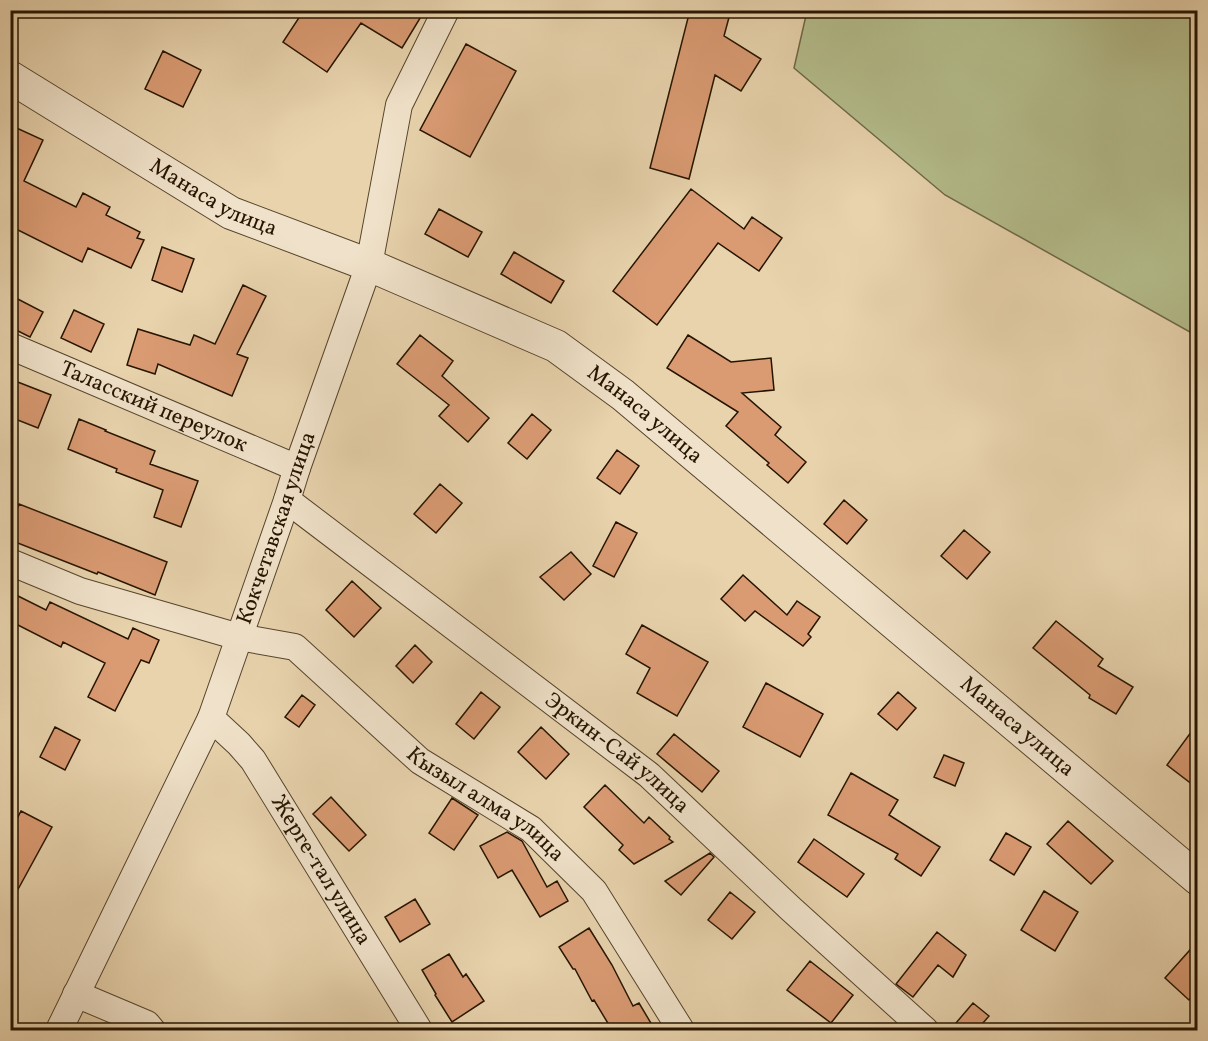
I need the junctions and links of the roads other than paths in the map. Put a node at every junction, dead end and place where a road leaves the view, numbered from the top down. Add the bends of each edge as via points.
1 (446, 10) edge
2 (10, 77) edge
3 (369, 265) junction
4 (10, 346) edge
5 (297, 468) junction
6 (287, 500) junction
7 (10, 562) edge
8 (239, 637) junction
9 (211, 718) junction
10 (1197, 879) edge
11 (76, 994) junction
12 (59, 1030) edge
13 (152, 1030) edge
14 (419, 1030) edge
15 (681, 1030) edge
16 (925, 1030) edge

1 - 3 street, Кокчетавская улица via 399,105
2 - 3 street, Манаса улица via 231,213
3 - 5 street, Кокчетавская улица
3 - 10 street, Манаса улица via 556,346 623,395
4 - 5 street, Таласский переулок
5 - 6 street, Кокчетавская улица
6 - 8 street, Кокчетавская улица
6 - 16 street, Эркин-Сай улица via 649,775
7 - 8 street, Кызыл алма улица via 80,591
8 - 9 street, Кокчетавская улица
8 - 15 street, Кызыл алма улица via 295,647 420,761 531,829 594,891
9 - 11 street, Кокчетавская улица
9 - 14 street, Жерге-тал улица via 253,760
11 - 12 street, Кокчетавская улица
11 - 13 street via 147,1024

